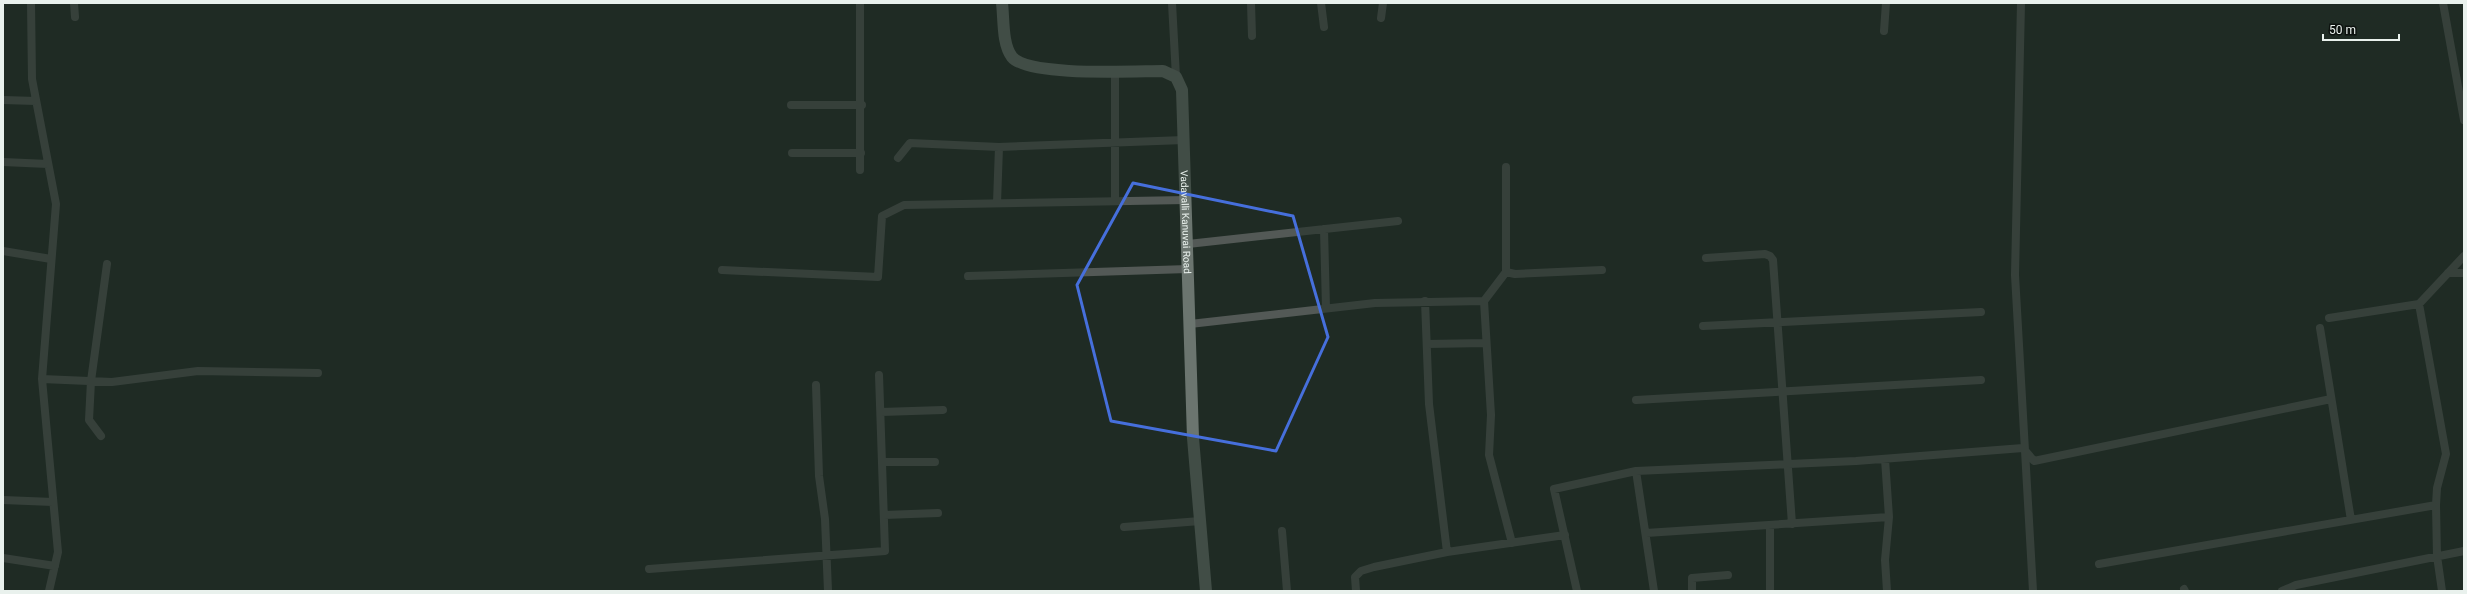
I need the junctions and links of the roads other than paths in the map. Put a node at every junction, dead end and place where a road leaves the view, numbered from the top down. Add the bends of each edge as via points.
1 (32, 3) edge
2 (74, 3) edge
3 (860, 3) edge
4 (1002, 3) edge
5 (1172, 3) edge
6 (1251, 3) edge
7 (1321, 3) edge
8 (1383, 3) edge
9 (1886, 3) edge
10 (2021, 3) edge
11 (2443, 3) edge
12 (75, 17) dead end
13 (1381, 18) dead end
14 (1324, 27) dead end
15 (1884, 31) dead end
16 (1252, 36) dead end
17 (1115, 71) junction
18 (1176, 77) junction
19 (3, 100) edge
20 (36, 100) junction
21 (792, 105) dead end
22 (862, 105) junction
23 (2464, 120) edge
24 (1184, 140) junction
25 (1114, 143) junction
26 (999, 147) junction
27 (792, 153) dead end
28 (861, 153) junction
29 (898, 158) dead end
30 (3, 162) edge
31 (48, 164) junction
32 (1506, 167) dead end
33 (860, 170) dead end
34 (1186, 200) junction
35 (1115, 201) junction
36 (997, 204) junction
37 (1398, 221) dead end
38 (1324, 229) junction
39 (1188, 244) junction
40 (3, 251) edge
41 (2464, 256) edge
42 (1706, 258) dead end
43 (52, 259) junction
44 (107, 264) dead end
45 (1188, 269) junction
46 (722, 270) dead end
47 (1602, 270) dead end
48 (1506, 272) junction
49 (2448, 273) junction
50 (2464, 273) edge
51 (968, 276) dead end
52 (1425, 301) junction
53 (1484, 301) junction
54 (2419, 304) junction
55 (1326, 308) junction
56 (1981, 312) dead end
57 (2328, 318) dead end
58 (1778, 322) junction
59 (1190, 324) junction
60 (1704, 326) dead end
61 (2320, 328) dead end
62 (1486, 343) junction
63 (1427, 344) junction
64 (318, 373) dead end
65 (880, 375) dead end
66 (42, 379) junction
67 (1981, 380) dead end
68 (91, 381) junction
69 (816, 385) dead end
70 (1783, 390) junction
71 (2331, 399) junction
72 (1636, 400) dead end
73 (944, 410) dead end
74 (881, 412) junction
75 (101, 436) dead end
76 (2023, 448) junction
77 (1885, 459) junction
78 (882, 462) junction
79 (935, 462) dead end
80 (1789, 464) junction
81 (1636, 471) junction
82 (3, 500) edge
83 (53, 502) junction
84 (2436, 505) junction
85 (938, 513) dead end
86 (884, 515) junction
87 (1889, 517) junction
88 (2350, 520) junction
89 (1200, 521) junction
90 (1792, 524) junction
91 (1770, 525) junction
92 (1124, 527) dead end
93 (1282, 531) dead end
94 (1646, 533) junction
95 (1565, 535) junction
96 (1512, 543) junction
97 (2464, 551) edge
98 (1447, 552) junction
99 (826, 556) junction
100 (2437, 556) junction
101 (3, 558) edge
102 (2099, 564) dead end
103 (55, 566) junction
104 (649, 569) dead end
105 (1728, 575) dead end
106 (49, 591) edge
107 (828, 591) edge
108 (1206, 591) edge
109 (1287, 591) edge
110 (1356, 591) edge
111 (1577, 591) edge
112 (1654, 591) edge
113 (1692, 591) edge
114 (1770, 591) edge
115 (1887, 591) edge
116 (2033, 591) edge
117 (2282, 591) edge
118 (2442, 591) edge

1 - 20 street via 32,79
2 - 12 street
3 - 22 street
4 - 17 street via 1007,47 1012,58 1024,65 1051,71
5 - 18 street
6 - 16 street
7 - 14 street
8 - 13 street
9 - 15 street
10 - 76 street via 2015,275
11 - 23 street
17 - 18 street via 1163,71
17 - 25 street
18 - 24 street, Vadavalli Kanuvai Road via 1182,90
19 - 20 street
20 - 31 street
21 - 22 street
22 - 28 street
24 - 25 street
24 - 34 street, Vadavalli Kanuvai Road
25 - 26 street
25 - 35 street
26 - 29 street via 910,143
26 - 36 street
27 - 28 street
28 - 33 street
30 - 31 street
31 - 43 street via 56,204
32 - 48 street
34 - 35 street
34 - 39 street, Vadavalli Kanuvai Road
35 - 36 street
36 - 46 street via 904,205 882,216 878,277
37 - 38 street
38 - 39 street
38 - 55 street
39 - 45 street, Vadavalli Kanuvai Road
40 - 43 street
41 - 49 street
42 - 58 street via 1765,254 1770,256 1773,260
43 - 66 street
44 - 68 street
45 - 51 street
45 - 59 street, Vadavalli Kanuvai Road
47 - 48 street via 1515,274
48 - 53 street
49 - 50 street
49 - 54 street
52 - 53 street
52 - 55 street
52 - 63 street
53 - 62 street
54 - 57 street
54 - 84 street via 2446,454 2437,488
55 - 59 street
56 - 58 street
58 - 60 street
58 - 70 street
59 - 89 street, Vadavalli Kanuvai Road via 1193,438
61 - 71 street
62 - 63 street
62 - 96 street via 1492,415 1489,455
63 - 98 street via 1429,404
64 - 68 street via 198,371 112,382
65 - 74 street
66 - 68 street
66 - 83 street
67 - 70 street
68 - 75 street via 89,420
69 - 99 street via 819,476 825,518
70 - 72 street
70 - 80 street
71 - 76 street via 2034,461
71 - 88 street
73 - 74 street
74 - 78 street
76 - 77 street
76 - 116 street
77 - 80 street
77 - 87 street
78 - 79 street
78 - 86 street
80 - 81 street
80 - 90 street
81 - 94 street
81 - 95 street via 1554,489
82 - 83 street
83 - 103 street via 58,552
84 - 88 street
84 - 100 street
85 - 86 street
86 - 99 street via 885,551
87 - 90 street
87 - 115 street via 1884,560
88 - 102 street
89 - 92 street
89 - 108 street, Vadavalli Kanuvai Road
90 - 91 street
91 - 94 street
91 - 114 street
93 - 109 street
94 - 112 street
95 - 96 street
95 - 111 street
96 - 98 street
97 - 100 street
98 - 110 street via 1361,571 1354,577
99 - 104 street
99 - 107 street
100 - 117 street via 2296,585
100 - 118 street
101 - 103 street
103 - 106 street
105 - 113 street via 1692,578

